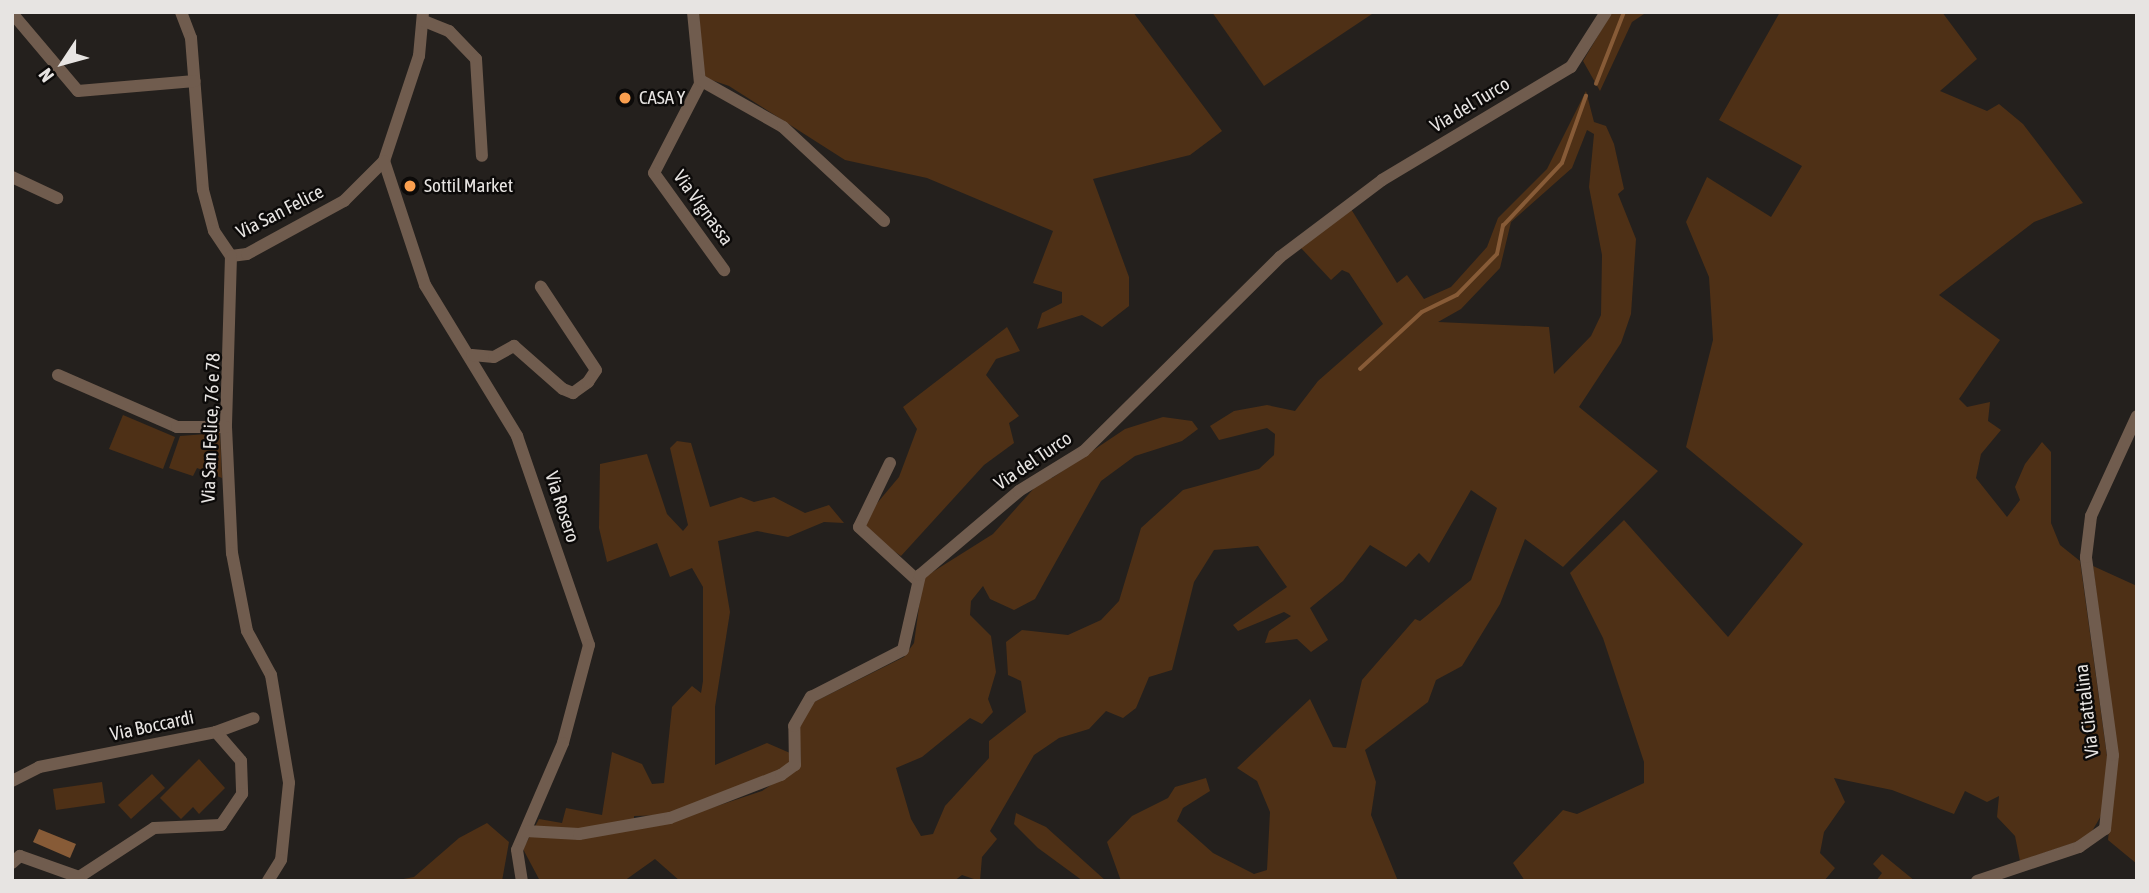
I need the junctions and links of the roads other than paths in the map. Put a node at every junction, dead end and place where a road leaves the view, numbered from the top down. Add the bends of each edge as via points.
1 (181, 12) edge
2 (693, 12) edge
3 (1606, 12) edge
4 (12, 13) edge
5 (423, 17) edge
6 (700, 80) junction
7 (195, 81) junction
8 (482, 156) dead end
9 (384, 161) junction
10 (12, 177) edge
11 (57, 198) dead end
12 (884, 221) dead end
13 (231, 256) junction
14 (724, 270) dead end
15 (541, 287) dead end
16 (472, 355) junction
17 (58, 375) dead end
18 (2137, 416) edge
19 (226, 427) junction
20 (890, 463) dead end
21 (918, 581) junction
22 (267, 715) junction
23 (216, 732) junction
24 (12, 781) edge
25 (526, 831) junction
26 (12, 863) edge
27 (268, 881) edge
28 (522, 881) edge
29 (1977, 881) edge

1 - 7 street, Via San Felice
2 - 6 street
3 - 21 street, Via del Turco via 1571,67 1382,180 1280,257 1084,452 1019,491
4 - 7 street via 78,91
5 - 8 street via 449,31 476,59
5 - 9 street, Via San Felice via 419,56
6 - 12 street via 783,127
6 - 14 street, Via Vignassa via 654,173
7 - 13 street, Via San Felice via 203,190 214,231
9 - 13 street, Via San Felice via 344,201 247,254
9 - 16 street, Via Rosero via 425,285
10 - 11 street
13 - 19 street, Via San Felice, 76 e 78
15 - 16 street via 596,370 588,382 573,393 563,389 514,346 495,357
16 - 25 street, Via Rosero via 517,436 589,645 563,743
17 - 19 street via 177,427
18 - 29 street, Via Ciattalina via 2091,516 2086,557 2113,755 2105,829 2079,847
19 - 22 street, Via San Felice, 76 e 78 via 227,499 241,610 271,675
20 - 21 street via 860,514 859,527
21 - 25 street via 904,650 811,697 794,726 795,765 781,775 670,818 579,834
22 - 23 street
22 - 27 street, Via San Felice, 76 e 78 via 289,809 281,860
23 - 24 street, Via Boccardi via 39,767
23 - 26 street, Via Boccardi via 241,761 242,794 221,825 154,828 79,877 20,856
25 - 28 street, Via Rosero via 517,850

